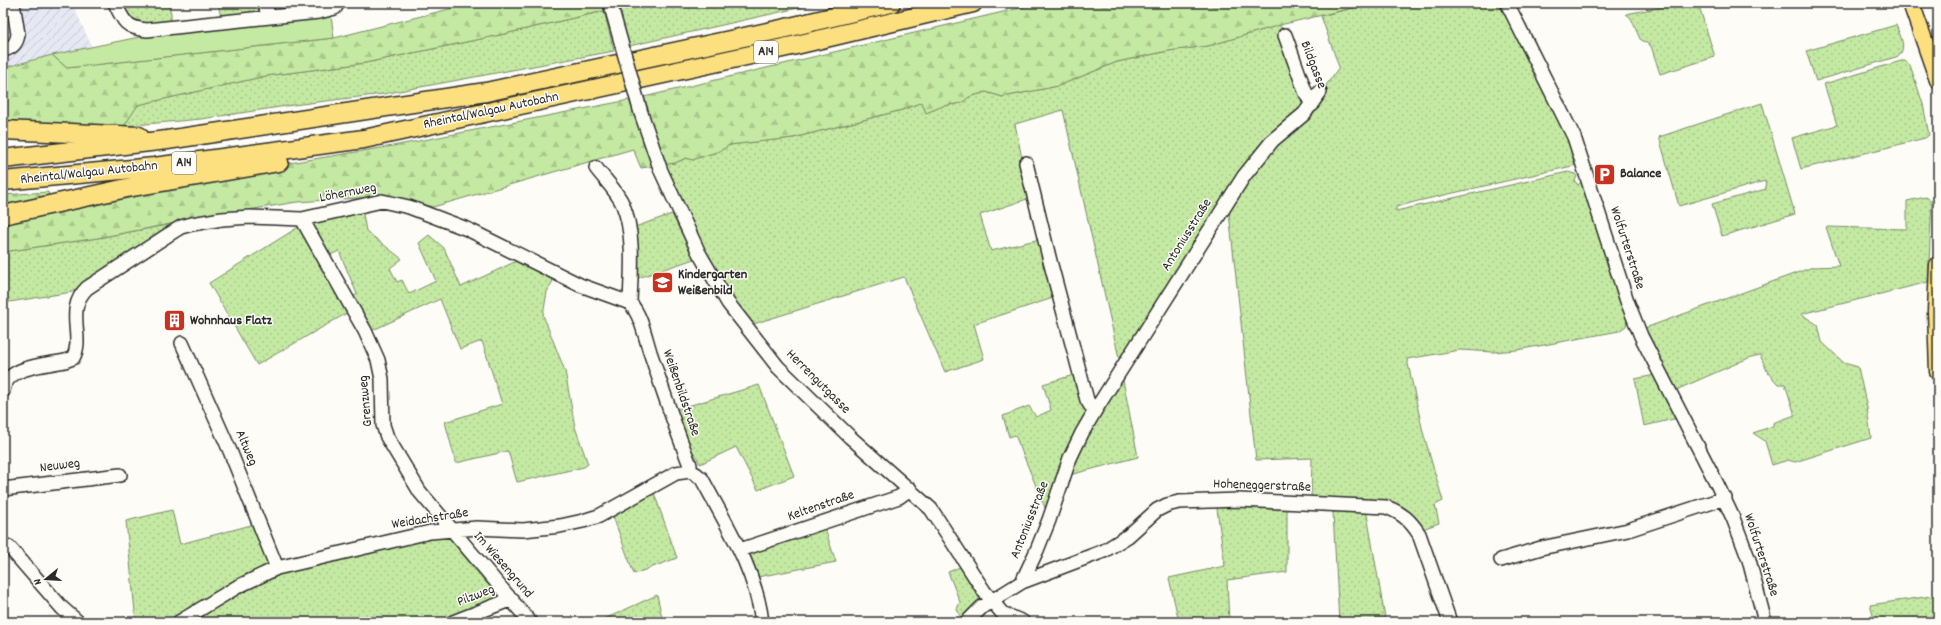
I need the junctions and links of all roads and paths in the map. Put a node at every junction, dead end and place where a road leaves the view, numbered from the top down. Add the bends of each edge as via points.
1 (13, 3) edge
2 (115, 3) edge
3 (264, 3) edge
4 (338, 3) edge
5 (610, 3) edge
6 (892, 3) edge
7 (973, 3) edge
8 (1507, 3) edge
9 (1911, 3) edge
10 (269, 16) junction
11 (1285, 36) dead end
12 (3, 50) edge
13 (1938, 80) edge
14 (1320, 92) dead end
15 (1312, 105) junction
16 (3, 130) edge
17 (364, 139) junction
18 (168, 140) junction
19 (3, 159) edge
20 (1026, 163) dead end
21 (596, 168) dead end
22 (3, 182) edge
23 (3, 215) edge
24 (302, 219) junction
25 (1938, 265) edge
26 (630, 303) junction
27 (182, 343) dead end
28 (1938, 372) edge
29 (3, 391) edge
30 (1096, 409) junction
31 (690, 471) junction
32 (120, 475) dead end
33 (3, 489) edge
34 (910, 489) junction
35 (1724, 498) junction
36 (452, 530) junction
37 (3, 544) edge
38 (740, 550) junction
39 (1501, 560) dead end
40 (277, 568) junction
41 (1022, 582) junction
42 (512, 599) junction
43 (991, 601) junction
44 (78, 622) edge
45 (179, 622) edge
46 (453, 622) edge
47 (530, 622) edge
48 (762, 622) edge
49 (967, 622) edge
50 (1022, 622) edge
51 (1450, 622) edge
52 (1765, 622) edge

1 - 12 street via 18,39 13,47
2 - 10 street via 126,23 138,29 154,30
3 - 10 street
4 - 10 street via 335,8 319,12
5 - 34 street, Herrengutgasse, bridge via 642,118 661,171 699,253 728,303 778,367
6 - 18 highway, Rheintal/Walgau Autobahn / A14 via 486,92
7 - 17 highway, Rheintal/Walgau Autobahn / A14 via 792,46
8 - 35 street, Wolfurterstraße via 1574,137 1627,301 1641,336
9 - 13 main road
11 - 15 street, Bildgasse
14 - 15 street, Antoniusstraße
15 - 30 street, Antoniusstraße via 1273,140 1244,176
16 - 18 highway via 132,135
17 - 22 highway, Rheintal/Walgau Autobahn / A14 via 154,167
17 - 23 highway via 283,161 127,188
18 - 19 highway, Rheintal/Walgau Autobahn / A14
20 - 30 street via 1087,400
21 - 26 street, Weißenbildstraße via 617,194 627,216 631,269
24 - 26 street, Löhernweg via 375,202 395,203 467,229 580,286
24 - 29 street, Löhernweg via 222,219 192,224 176,230 87,288 80,296 76,308 76,351 73,358 12,374 4,383
24 - 36 street, Grenzweg via 365,331 378,360 382,379 383,425 386,437 420,492
25 - 28 main road
26 - 31 street, Weißenbildstraße via 635,308
27 - 40 street, Altweg via 230,451
30 - 41 street, Antoniusstraße via 1070,458 1049,520
31 - 36 street, Weidachstraße via 676,473 599,516 583,521 522,530
31 - 38 street via 702,479
32 - 33 street, Neuweg
34 - 38 street, Keltenstraße via 899,497
34 - 43 street, Herrengutgasse via 939,518
35 - 39 street via 1628,530 1541,548
35 - 52 street, Wolfurterstraße via 1749,560
36 - 40 street, Weidachstraße via 412,536
36 - 42 street, Im Wiesengrund
37 - 44 street via 10,548 54,600
38 - 48 street via 752,579
40 - 45 street, Weidachstraße via 237,587
41 - 43 street, Antoniusstraße
41 - 51 street, Hoheneggerstraße via 1104,551 1128,536 1157,510 1179,502 1273,501 1386,507 1404,515 1418,534
42 - 46 street, Pilzweg
42 - 47 street, Im Wiesengrund
43 - 49 street, Antoniusstraße
43 - 50 street, Herrengutgasse via 1002,613

